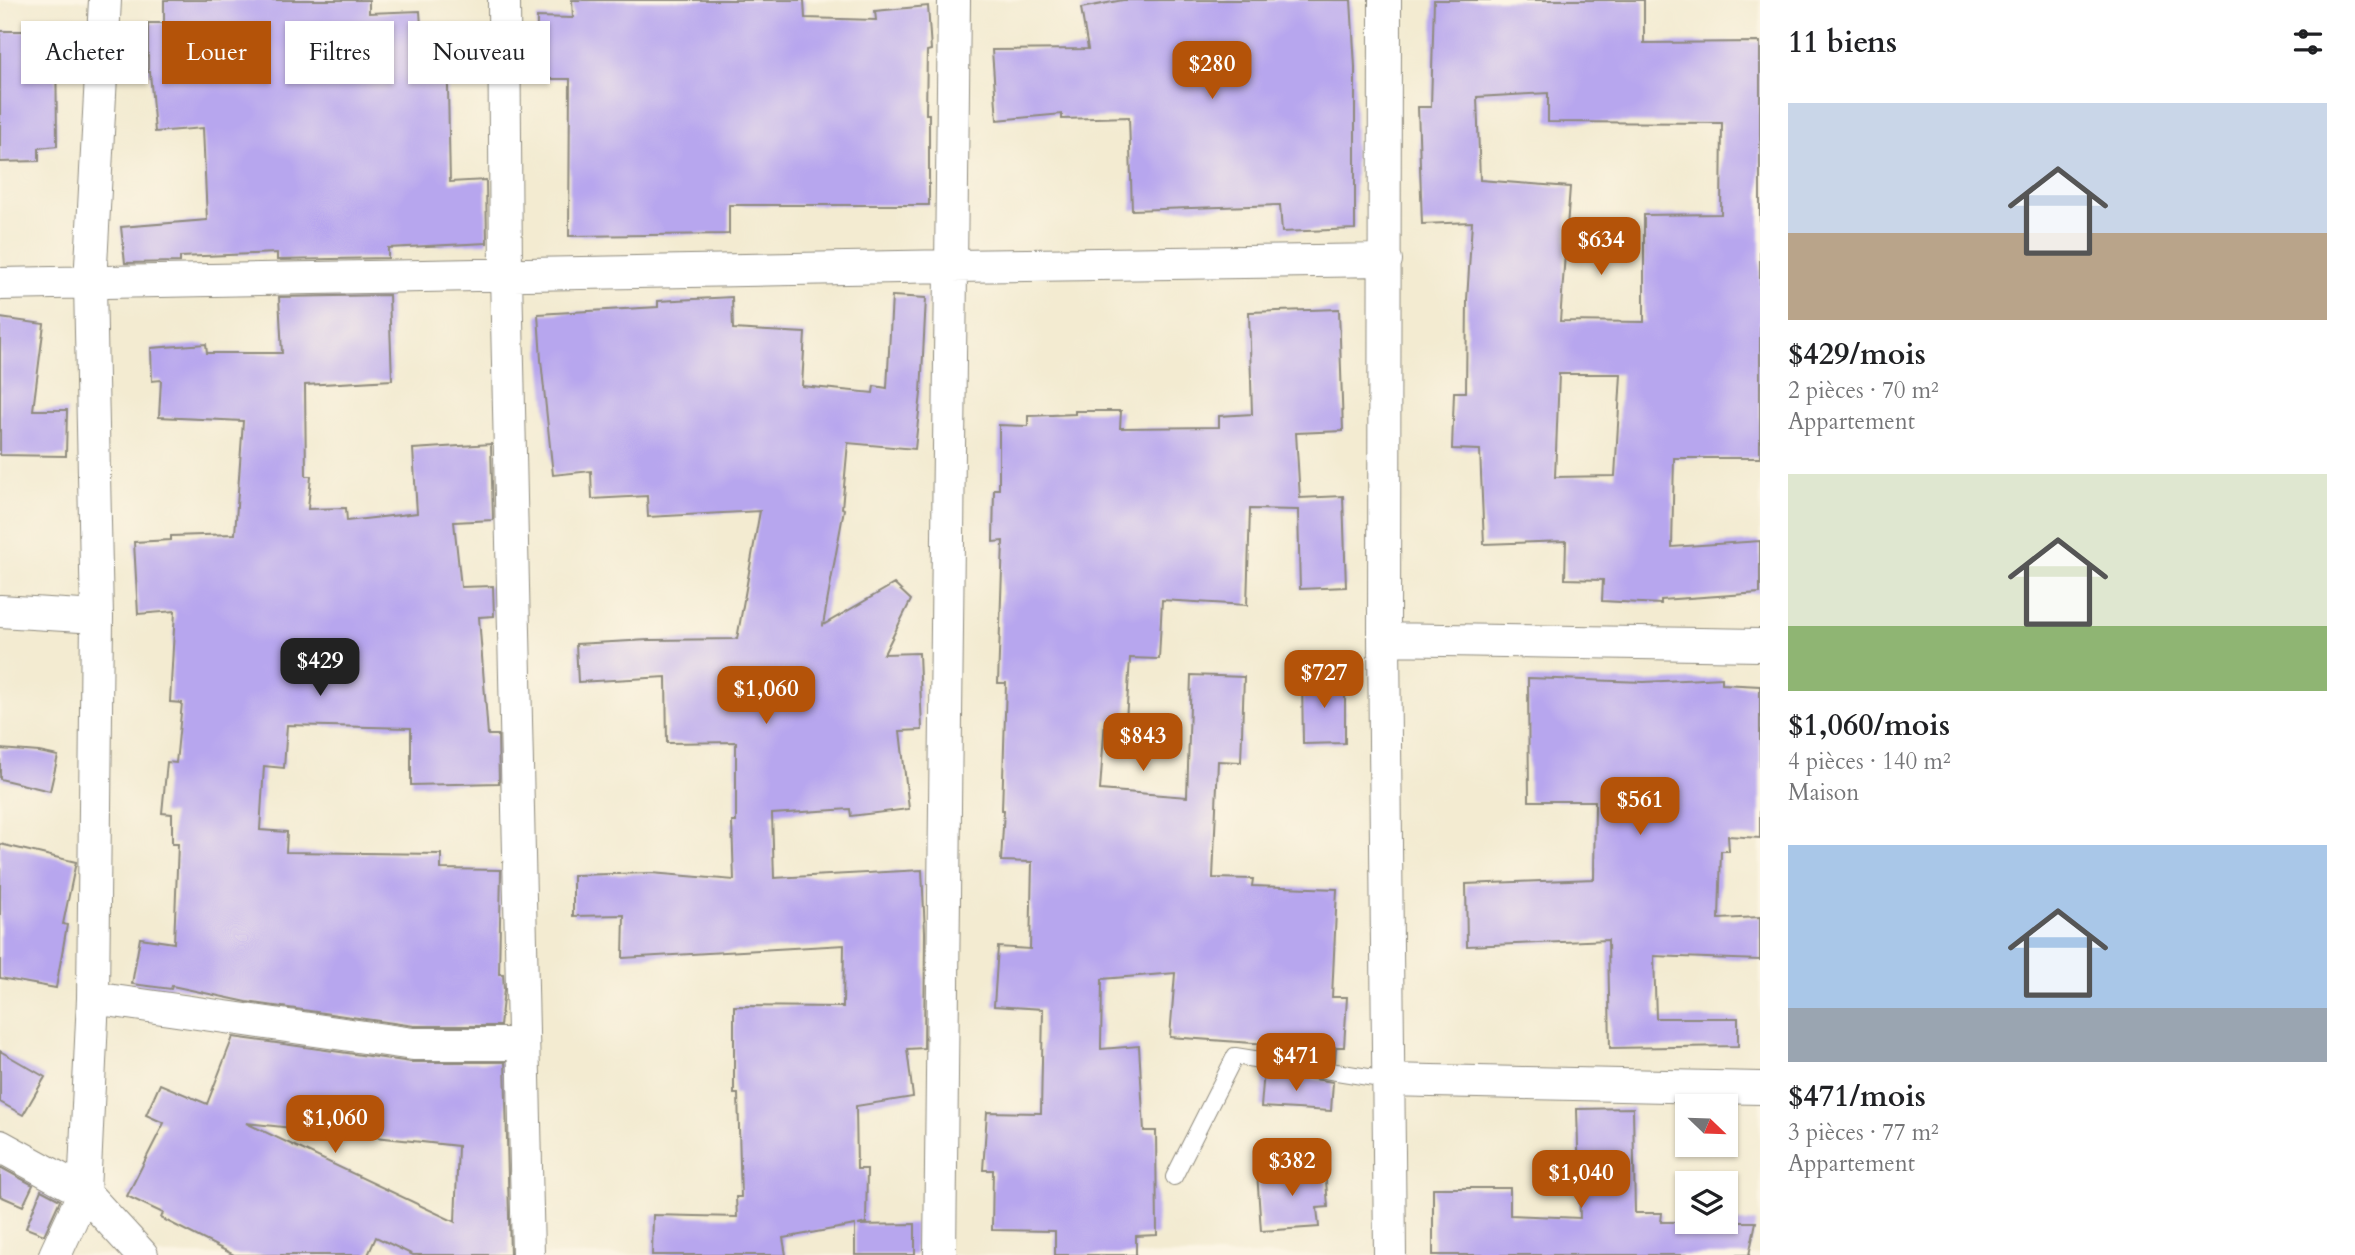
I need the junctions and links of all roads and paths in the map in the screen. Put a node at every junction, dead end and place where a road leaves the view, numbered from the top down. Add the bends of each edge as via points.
1 (104, 0) edge
2 (504, 0) edge
3 (954, 0) edge
4 (1385, 0) edge
5 (1386, 260) junction
6 (952, 265) junction
7 (506, 275) junction
8 (0, 284) edge
9 (90, 284) junction
10 (0, 611) edge
11 (97, 617) junction
12 (1384, 639) junction
13 (1760, 645) edge
14 (93, 998) junction
15 (523, 1044) junction
16 (1387, 1080) junction
17 (1760, 1088) edge
18 (0, 1146) edge
19 (1174, 1177) dead end
20 (84, 1192) junction
21 (55, 1255) edge
22 (142, 1255) edge
23 (528, 1255) edge
24 (940, 1255) edge
25 (1390, 1255) edge

1 - 9 street
2 - 7 street
3 - 6 street
4 - 5 street
5 - 6 street
5 - 12 street
6 - 7 street
6 - 24 street
7 - 9 street
7 - 15 street
8 - 9 street
9 - 11 street
10 - 11 street
11 - 14 street
12 - 13 street
12 - 16 street
14 - 15 street via 413,1044
14 - 20 street
15 - 23 street
16 - 17 street
16 - 19 lane via 1236,1056
16 - 25 street
18 - 20 street
20 - 21 street
20 - 22 street

